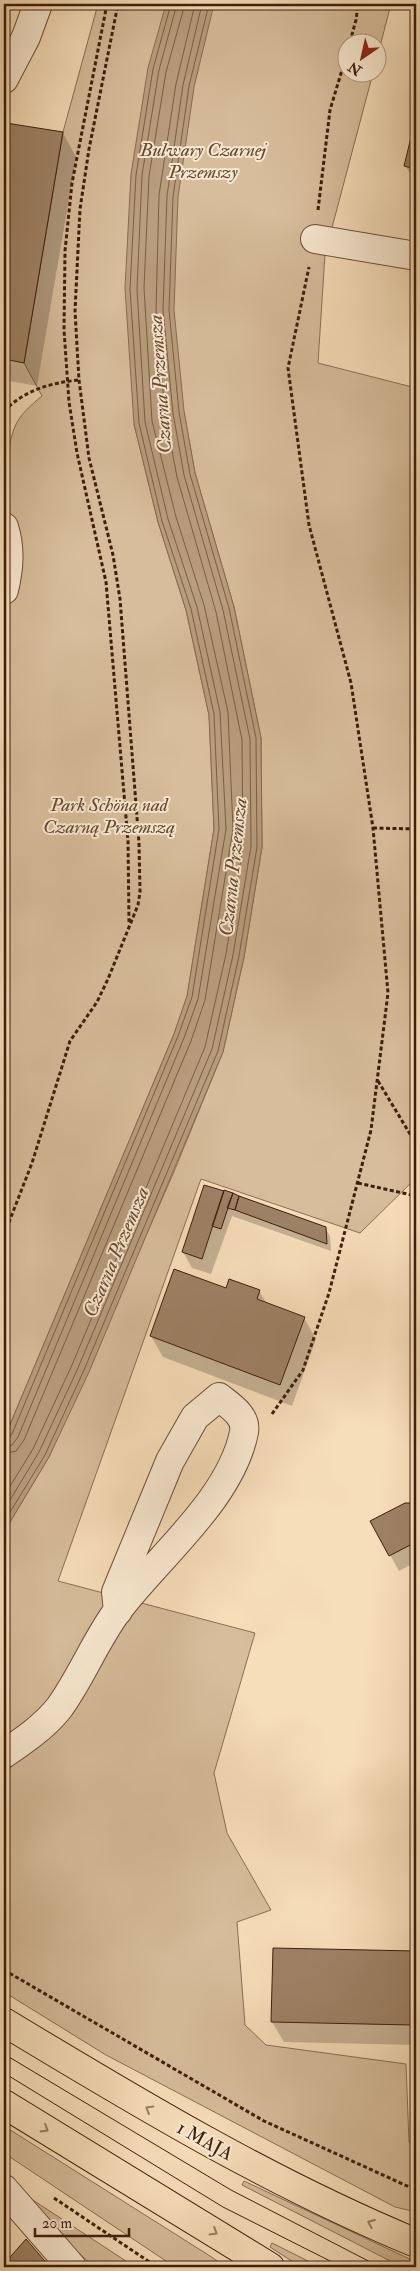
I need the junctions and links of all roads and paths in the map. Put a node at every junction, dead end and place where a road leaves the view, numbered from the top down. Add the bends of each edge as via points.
1 (38, 4) edge
2 (107, 4) edge
3 (118, 4) edge
4 (358, 4) edge
5 (353, 32) edge
6 (4, 79) edge
7 (338, 82) edge
8 (315, 239) junction
9 (416, 256) edge
10 (79, 380) junction
11 (68, 381) junction
12 (4, 411) edge
13 (4, 527) edge
14 (4, 590) edge
15 (372, 828) junction
16 (416, 829) edge
17 (128, 928) junction
18 (377, 1080) junction
19 (416, 1144) edge
20 (358, 1182) junction
21 (416, 1196) edge
22 (4, 1235) edge
23 (267, 1422) dead end
24 (118, 1611) junction
25 (4, 1754) edge
26 (4, 1970) edge
27 (4, 2022) edge
28 (4, 2104) edge
29 (4, 2189) edge
30 (416, 2190) edge
31 (52, 2197) dead end
32 (416, 2243) edge
33 (72, 2267) edge
34 (157, 2267) edge
35 (270, 2267) edge

1 - 6 street via 26,38
2 - 11 path via 78,147 67,224 64,330
3 - 10 path via 89,149 77,235 75,312
4 - 5 path
7 - 8 path via 330,110
8 - 9 street
8 - 15 path via 288,368 310,525 351,683
10 - 11 path
10 - 17 path via 89,458 113,554 120,599 141,865 138,905
11 - 12 path via 23,394
11 - 17 path via 81,474 106,582 128,841
13 - 14 street via 9,568
15 - 16 path
15 - 18 path via 388,993
17 - 22 path via 104,987 70,1041 32,1163
18 - 19 path
18 - 20 path via 371,1130
20 - 21 path
20 - 23 path via 329,1293 304,1370
24 - 24 street via 182,1539 234,1462 244,1430 238,1412 219,1398 195,1417 170,1461 116,1592
24 - 25 street via 59,1708 36,1732
26 - 30 path via 264,2120
32 -> 27 main road, 1 MAJA via 254,2168 163,2118
28 -> 35 main road
29 - 33 street
31 - 34 path

